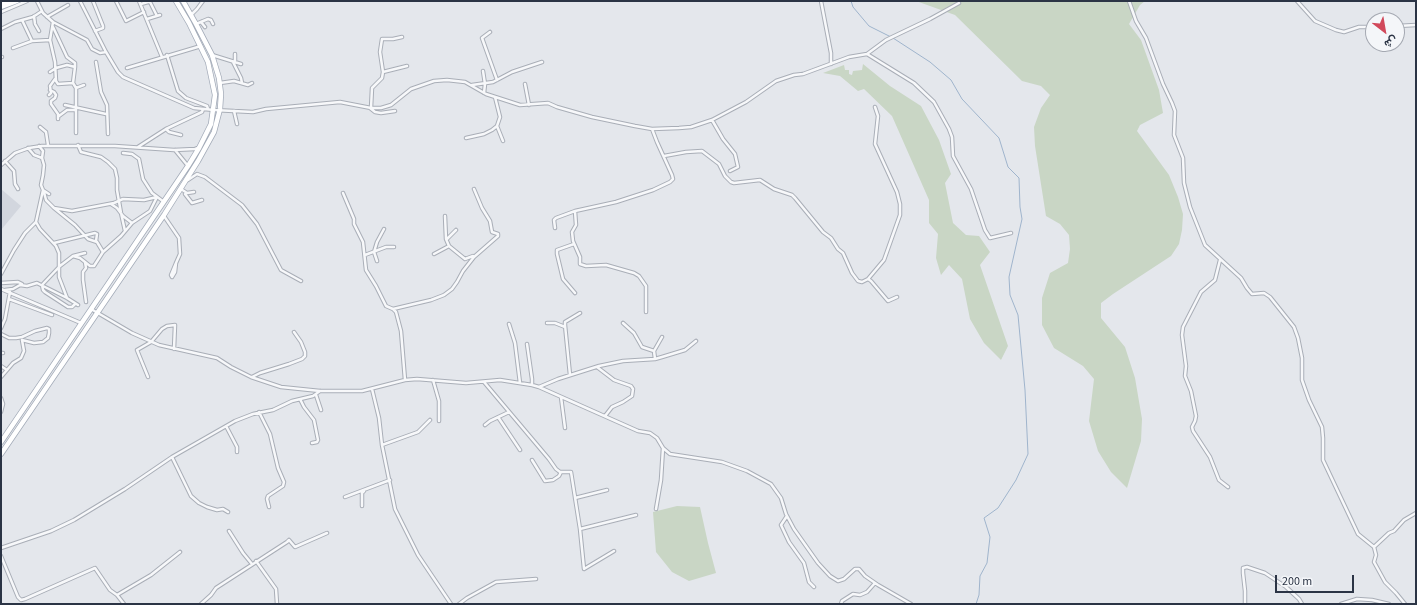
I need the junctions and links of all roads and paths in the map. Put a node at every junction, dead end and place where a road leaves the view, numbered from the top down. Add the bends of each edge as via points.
1 (6, 1) edge
2 (16, 1) edge
3 (27, 1) edge
4 (37, 1) edge
5 (80, 1) edge
6 (93, 1) edge
7 (116, 1) edge
8 (139, 1) edge
9 (176, 1) edge
10 (183, 1) edge
11 (203, 1) edge
12 (821, 1) edge
13 (1129, 1) edge
14 (1297, 1) edge
15 (1, 3) edge
16 (959, 3) dead end
17 (140, 4) junction
18 (68, 5) dead end
19 (1, 7) edge
20 (42, 11) junction
21 (1, 12) edge
22 (144, 12) junction
23 (191, 14) junction
24 (160, 15) dead end
25 (34, 16) junction
26 (156, 16) junction
27 (47, 17) junction
28 (147, 19) junction
29 (22, 20) junction
30 (54, 22) junction
31 (199, 23) junction
32 (213, 24) dead end
33 (1416, 25) edge
34 (1405, 26) edge
35 (52, 27) junction
36 (205, 27) dead end
37 (1365, 28) edge
38 (1, 29) edge
39 (39, 31) dead end
40 (95, 31) junction
41 (490, 32) dead end
42 (402, 37) dead end
43 (50, 40) junction
44 (32, 41) junction
45 (201, 46) junction
46 (13, 48) dead end
47 (106, 52) junction
48 (235, 54) dead end
49 (867, 54) junction
50 (167, 55) junction
51 (212, 55) junction
52 (162, 57) junction
53 (69, 59) junction
54 (96, 62) dead end
55 (234, 62) junction
56 (542, 62) dead end
57 (241, 64) dead end
58 (831, 64) junction
59 (68, 65) junction
60 (407, 66) dead end
61 (75, 67) junction
62 (55, 68) junction
63 (127, 68) dead end
64 (483, 71) dead end
65 (50, 72) dead end
66 (383, 72) junction
67 (55, 79) junction
68 (497, 80) junction
69 (72, 83) junction
70 (220, 83) junction
71 (242, 83) junction
72 (252, 83) dead end
73 (485, 84) junction
74 (525, 84) dead end
75 (84, 85) dead end
76 (472, 85) junction
77 (76, 88) junction
78 (50, 90) junction
79 (484, 93) junction
80 (49, 95) dead end
81 (494, 97) junction
82 (65, 105) dead end
83 (529, 105) junction
84 (875, 107) dead end
85 (371, 108) junction
86 (76, 109) junction
87 (203, 109) junction
88 (211, 110) junction
89 (220, 110) junction
90 (234, 111) junction
91 (395, 111) dead end
92 (106, 114) junction
93 (712, 120) junction
94 (237, 124) dead end
95 (497, 126) junction
96 (40, 127) dead end
97 (166, 129) junction
98 (652, 129) junction
99 (76, 133) dead end
100 (108, 134) dead end
101 (181, 135) dead end
102 (466, 138) dead end
103 (503, 141) dead end
104 (48, 145) junction
105 (78, 145) junction
106 (39, 146) junction
107 (137, 147) junction
108 (200, 147) junction
109 (28, 148) junction
110 (174, 150) junction
111 (123, 153) dead end
112 (664, 156) junction
113 (42, 158) junction
114 (3, 163) edge
115 (188, 166) junction
116 (730, 171) dead end
117 (184, 183) junction
118 (18, 189) dead end
119 (180, 189) junction
120 (474, 189) dead end
121 (43, 190) junction
122 (194, 192) dead end
123 (343, 192) dead end
124 (187, 193) junction
125 (49, 194) dead end
126 (157, 197) junction
127 (119, 200) junction
128 (202, 200) dead end
129 (164, 202) junction
130 (111, 203) junction
131 (54, 208) junction
132 (575, 212) junction
133 (121, 214) junction
134 (164, 215) junction
135 (445, 216) dead end
136 (36, 222) junction
137 (132, 223) junction
138 (555, 228) dead end
139 (384, 230) dead end
140 (456, 230) dead end
141 (125, 231) junction
142 (1011, 233) dead end
143 (83, 235) junction
144 (446, 239) junction
145 (96, 241) junction
146 (54, 243) junction
147 (574, 244) junction
148 (449, 246) junction
149 (394, 247) dead end
150 (103, 252) junction
151 (374, 252) junction
152 (85, 253) dead end
153 (434, 254) dead end
154 (365, 255) junction
155 (73, 256) junction
156 (474, 257) junction
157 (1220, 260) junction
158 (85, 261) junction
159 (377, 261) dead end
160 (176, 263) junction
161 (60, 266) junction
162 (1, 274) edge
163 (301, 280) dead end
164 (868, 280) junction
165 (1, 283) edge
166 (22, 285) junction
167 (42, 285) junction
168 (1, 289) edge
169 (11, 291) junction
170 (575, 293) dead end
171 (897, 297) dead end
172 (67, 298) junction
173 (9, 299) junction
174 (86, 302) dead end
175 (393, 309) junction
176 (92, 310) junction
177 (646, 312) dead end
178 (97, 313) junction
179 (580, 313) dead end
180 (52, 315) dead end
181 (82, 323) junction
182 (547, 323) dead end
183 (623, 323) dead end
184 (509, 324) dead end
185 (565, 327) junction
186 (1, 328) edge
187 (294, 332) dead end
188 (1, 334) edge
189 (662, 337) dead end
190 (22, 338) junction
191 (696, 341) dead end
192 (151, 342) junction
193 (527, 344) dead end
194 (174, 349) junction
195 (654, 351) junction
196 (655, 359) junction
197 (1, 366) edge
198 (597, 367) junction
199 (7, 370) junction
200 (570, 376) junction
201 (1, 377) edge
202 (148, 377) dead end
203 (251, 377) junction
204 (405, 380) junction
205 (433, 380) junction
206 (484, 382) junction
207 (520, 383) junction
208 (532, 385) junction
209 (539, 387) junction
210 (372, 389) junction
211 (320, 391) junction
212 (316, 394) junction
213 (561, 396) junction
214 (1, 398) edge
215 (300, 399) junction
216 (1, 410) edge
217 (321, 410) dead end
218 (259, 412) junction
219 (509, 412) junction
220 (605, 416) junction
221 (498, 417) junction
222 (430, 420) dead end
223 (439, 421) dead end
224 (485, 425) dead end
225 (226, 426) junction
226 (565, 428) dead end
227 (1, 442) edge
228 (312, 443) dead end
229 (382, 445) junction
230 (663, 448) junction
231 (520, 450) dead end
232 (237, 452) dead end
233 (1, 454) edge
234 (172, 457) junction
235 (532, 460) dead end
236 (562, 472) junction
237 (390, 480) junction
238 (1228, 487) dead end
239 (364, 490) junction
240 (607, 490) dead end
241 (345, 497) dead end
242 (575, 498) junction
243 (362, 506) dead end
244 (269, 507) dead end
245 (656, 509) dead end
246 (228, 512) dead end
247 (1416, 513) edge
248 (636, 515) dead end
249 (787, 516) junction
250 (580, 529) junction
251 (229, 531) dead end
252 (327, 534) dead end
253 (1374, 547) junction
254 (1, 548) edge
255 (614, 551) dead end
256 (180, 552) dead end
257 (1, 556) edge
258 (256, 561) junction
259 (252, 564) junction
260 (536, 579) dead end
261 (875, 583) junction
262 (814, 587) dead end
263 (117, 595) junction
264 (124, 604) edge
265 (202, 604) edge
266 (277, 604) edge
267 (451, 604) edge
268 (458, 604) edge
269 (841, 604) edge
270 (911, 604) edge
271 (1245, 604) edge
272 (1302, 604) edge
273 (1341, 604) edge
274 (1388, 604) edge
275 (1405, 604) edge

1 - 15 main road
2 - 19 main road
3 - 21 street
4 - 20 street
5 - 40 street
6 - 40 street via 103,26
7 - 22 street via 126,21
8 - 17 street
9 - 45 main road
10 - 23 main road
11 - 23 street
12 - 58 street
13 - 157 street via 1172,103 1174,135 1183,158 1184,183 1190,207 1205,245
14 - 37 street via 1315,21 1336,30 1344,32
16 - 49 street via 886,40
17 - 22 street
17 - 26 street via 150,2
18 - 27 street
20 - 25 street
20 - 27 street
22 - 28 street
23 - 31 main road
24 - 26 street
25 - 29 street
25 - 39 street
26 - 28 street
27 - 30 street
28 - 52 street
29 - 38 street
29 - 44 street
30 - 35 street
30 - 47 street via 87,40 92,49 100,53
31 - 32 street via 210,19
31 - 36 street
31 - 51 main road
33 - 34 street
35 - 43 street
35 - 53 street
40 - 47 street
41 - 68 street via 482,38
42 - 66 street via 382,40 380,52
43 - 44 street
43 - 62 street
44 - 46 street
45 - 50 street
45 - 88 main road via 208,62 216,95
47 - 87 street via 122,77 194,108
48 - 55 street
49 - 58 street
49 - 142 street via 914,83 934,102 949,129 953,156 971,189 985,230 990,238
50 - 52 street
50 - 88 street via 178,91 186,98
51 - 55 street
51 - 70 main road
52 - 63 street
53 - 59 street
53 - 61 street
54 - 92 street via 101,92 107,105
55 - 57 street
55 - 71 street
56 - 68 street
58 - 93 street via 776,81 746,102
59 - 61 street
59 - 62 street
60 - 66 street
61 - 69 street
62 - 65 street
62 - 67 street
64 - 73 street
66 - 85 street via 382,78 372,88
67 - 69 street via 58,84
67 - 78 street
68 - 73 street
69 - 77 street
70 - 71 street
70 - 89 main road
71 - 72 street
73 - 76 street
73 - 79 street
74 - 83 street
75 - 77 street
76 - 79 street
76 - 85 street via 447,80 434,82 411,89 391,105
77 - 86 street
78 - 80 street
78 - 86 street via 55,93 56,97 51,104 58,118 67,110
79 - 81 street
81 - 83 street via 520,105
81 - 95 street via 500,117
82 - 86 street
83 - 98 street via 548,103 592,117
84 - 164 street via 878,116 875,144 897,192 900,215 884,260
85 - 90 street via 340,102 253,112
85 - 91 street via 381,113
86 - 92 street
86 - 99 street
87 - 88 street
87 - 97 street via 202,112
88 - 89 street
88 - 108 main road via 211,124
89 - 90 street
89 - 117 main road via 214,132
90 - 94 street
92 - 100 street
93 - 98 street via 691,127
93 - 116 street via 735,154 738,167
95 - 102 street via 484,134
95 - 103 street
96 - 104 street via 46,132
97 - 101 street
97 - 107 street
98 - 112 street
104 - 105 street
104 - 106 street
105 - 107 street
105 - 127 street via 82,153 101,157 115,169
106 - 109 street
106 - 113 street via 43,151
107 - 110 street
108 - 110 street
108 - 115 main road
109 - 113 street via 34,155
109 - 114 street via 15,153
110 - 115 street
111 - 126 street via 132,154 139,159 143,179
112 - 132 street via 672,175 670,182 616,202
112 - 164 street via 702,151 719,164 731,182 760,180 774,189 792,195 843,253 858,281
113 - 121 street
114 - 118 street via 14,171
115 - 129 main road
117 - 119 main road
117 - 163 street via 197,174 205,176 242,205 257,224 281,270
119 - 124 street
119 - 134 main road
120 - 156 street via 490,221 492,232 498,236
121 - 125 street
121 - 131 street via 46,200
121 - 136 street
122 - 124 street
123 - 154 street via 363,242
124 - 128 street via 192,203
126 - 127 street
126 - 129 street
126 - 137 street via 150,211
127 - 130 street
127 - 133 street
129 - 176 main road
130 - 131 street via 72,211
130 - 133 street
131 - 143 street
132 - 138 street via 556,218
132 - 147 street via 576,225 572,232
133 - 137 street
133 - 141 street
134 - 160 street via 179,238 180,254
134 - 178 main road
135 - 144 street
136 - 146 street
136 - 162 street via 7,259
137 - 141 street
139 - 151 street
140 - 144 street
141 - 150 street
143 - 145 street via 89,240
143 - 145 street via 96,233
143 - 146 street
144 - 148 street
145 - 150 street
146 - 161 street via 60,254
147 - 170 street via 557,250 557,254 563,279
147 - 177 street via 580,257 580,264 606,265 639,276 646,286
148 - 153 street
148 - 156 street via 465,259
149 - 151 street
150 - 158 street via 94,266
151 - 154 street
151 - 159 street
152 - 155 street
154 - 175 street via 366,270 386,306
155 - 158 street
155 - 161 street
156 - 175 street via 452,289 444,295
157 - 238 street via 1215,280 1201,292 1183,327 1182,335 1186,366 1184,376 1191,391 1196,416 1193,431 1210,457 1219,480
157 - 253 street via 1241,278 1252,294 1264,293 1270,297 1294,327 1302,358 1302,380 1322,427 1323,460 1358,534
158 - 174 street via 83,280
160 - 160 street via 175,272 172,277 171,275
161 - 167 street
161 - 172 street via 59,277
164 - 171 street via 888,301
165 - 166 street via 18,282
166 - 167 street
166 - 169 street
167 - 172 street
167 - 172 street via 42,290 69,308 76,305
168 - 169 street
169 - 173 street
169 - 181 street
173 - 180 street
173 - 186 street
175 - 204 street via 401,331
176 - 178 street
176 - 181 main road
178 - 192 street
178 - 233 main road
179 - 185 street via 565,322
181 - 227 main road
182 - 185 street
183 - 195 street via 642,347
184 - 207 street via 515,343
185 - 200 street
187 - 203 street via 305,356
188 - 190 street via 9,338
189 - 195 street
190 - 190 street via 35,331 49,329 48,338 43,342 34,343
190 - 199 street via 22,358
191 - 196 street via 685,350
192 - 194 street
192 - 194 street via 162,329 175,325
192 - 202 street via 136,350
193 - 208 street
194 - 203 street via 217,358
195 - 196 street
196 - 198 street
197 - 199 street
198 - 200 street
198 - 220 street via 614,380 633,389 632,396 612,407
199 - 201 street
200 - 209 street
203 - 211 street via 281,387
204 - 205 street
204 - 210 street
205 - 206 street
205 - 223 street via 439,401
206 - 207 street via 500,380
206 - 219 street
207 - 208 street
208 - 209 street
209 - 213 street
210 - 211 street
210 - 229 street
211 - 212 street
212 - 215 street
212 - 217 street
213 - 220 street
213 - 226 street
214 - 216 street
215 - 218 street via 273,410
215 - 228 street via 314,420 318,440
218 - 225 street via 235,420
218 - 244 street via 270,434 284,482 283,486 268,496
219 - 221 street
219 - 236 street
220 - 230 street via 638,431 650,433 657,438
221 - 224 street
221 - 231 street
222 - 229 street via 418,432
225 - 232 street
225 - 234 street
229 - 237 street
230 - 245 street
230 - 249 street via 670,454 722,462 747,471 771,484 781,498
234 - 246 street via 190,496 207,507
234 - 254 street via 74,520 51,531
235 - 236 street via 545,481 553,480
236 - 242 street via 571,472
237 - 239 street
237 - 267 street via 395,509 418,555
239 - 241 street
239 - 243 street
240 - 242 street
242 - 250 street
247 - 253 street via 1404,520
248 - 250 street
249 - 261 street via 818,563 830,576 838,581 859,569
249 - 262 street via 781,525 804,563 809,582
250 - 255 street via 584,569
251 - 259 street
252 - 258 street via 295,547 290,540
253 - 275 street via 1374,562 1385,582
256 - 263 street via 150,575
257 - 263 street via 21,600 95,568 110,590
258 - 259 street
258 - 266 street via 276,589
259 - 265 street via 216,588
260 - 268 street via 496,582
261 - 269 street via 868,592 853,594
261 - 270 street
263 - 264 street
271 - 272 street via 1243,568 1247,567 1265,573
273 - 274 street via 1357,599

